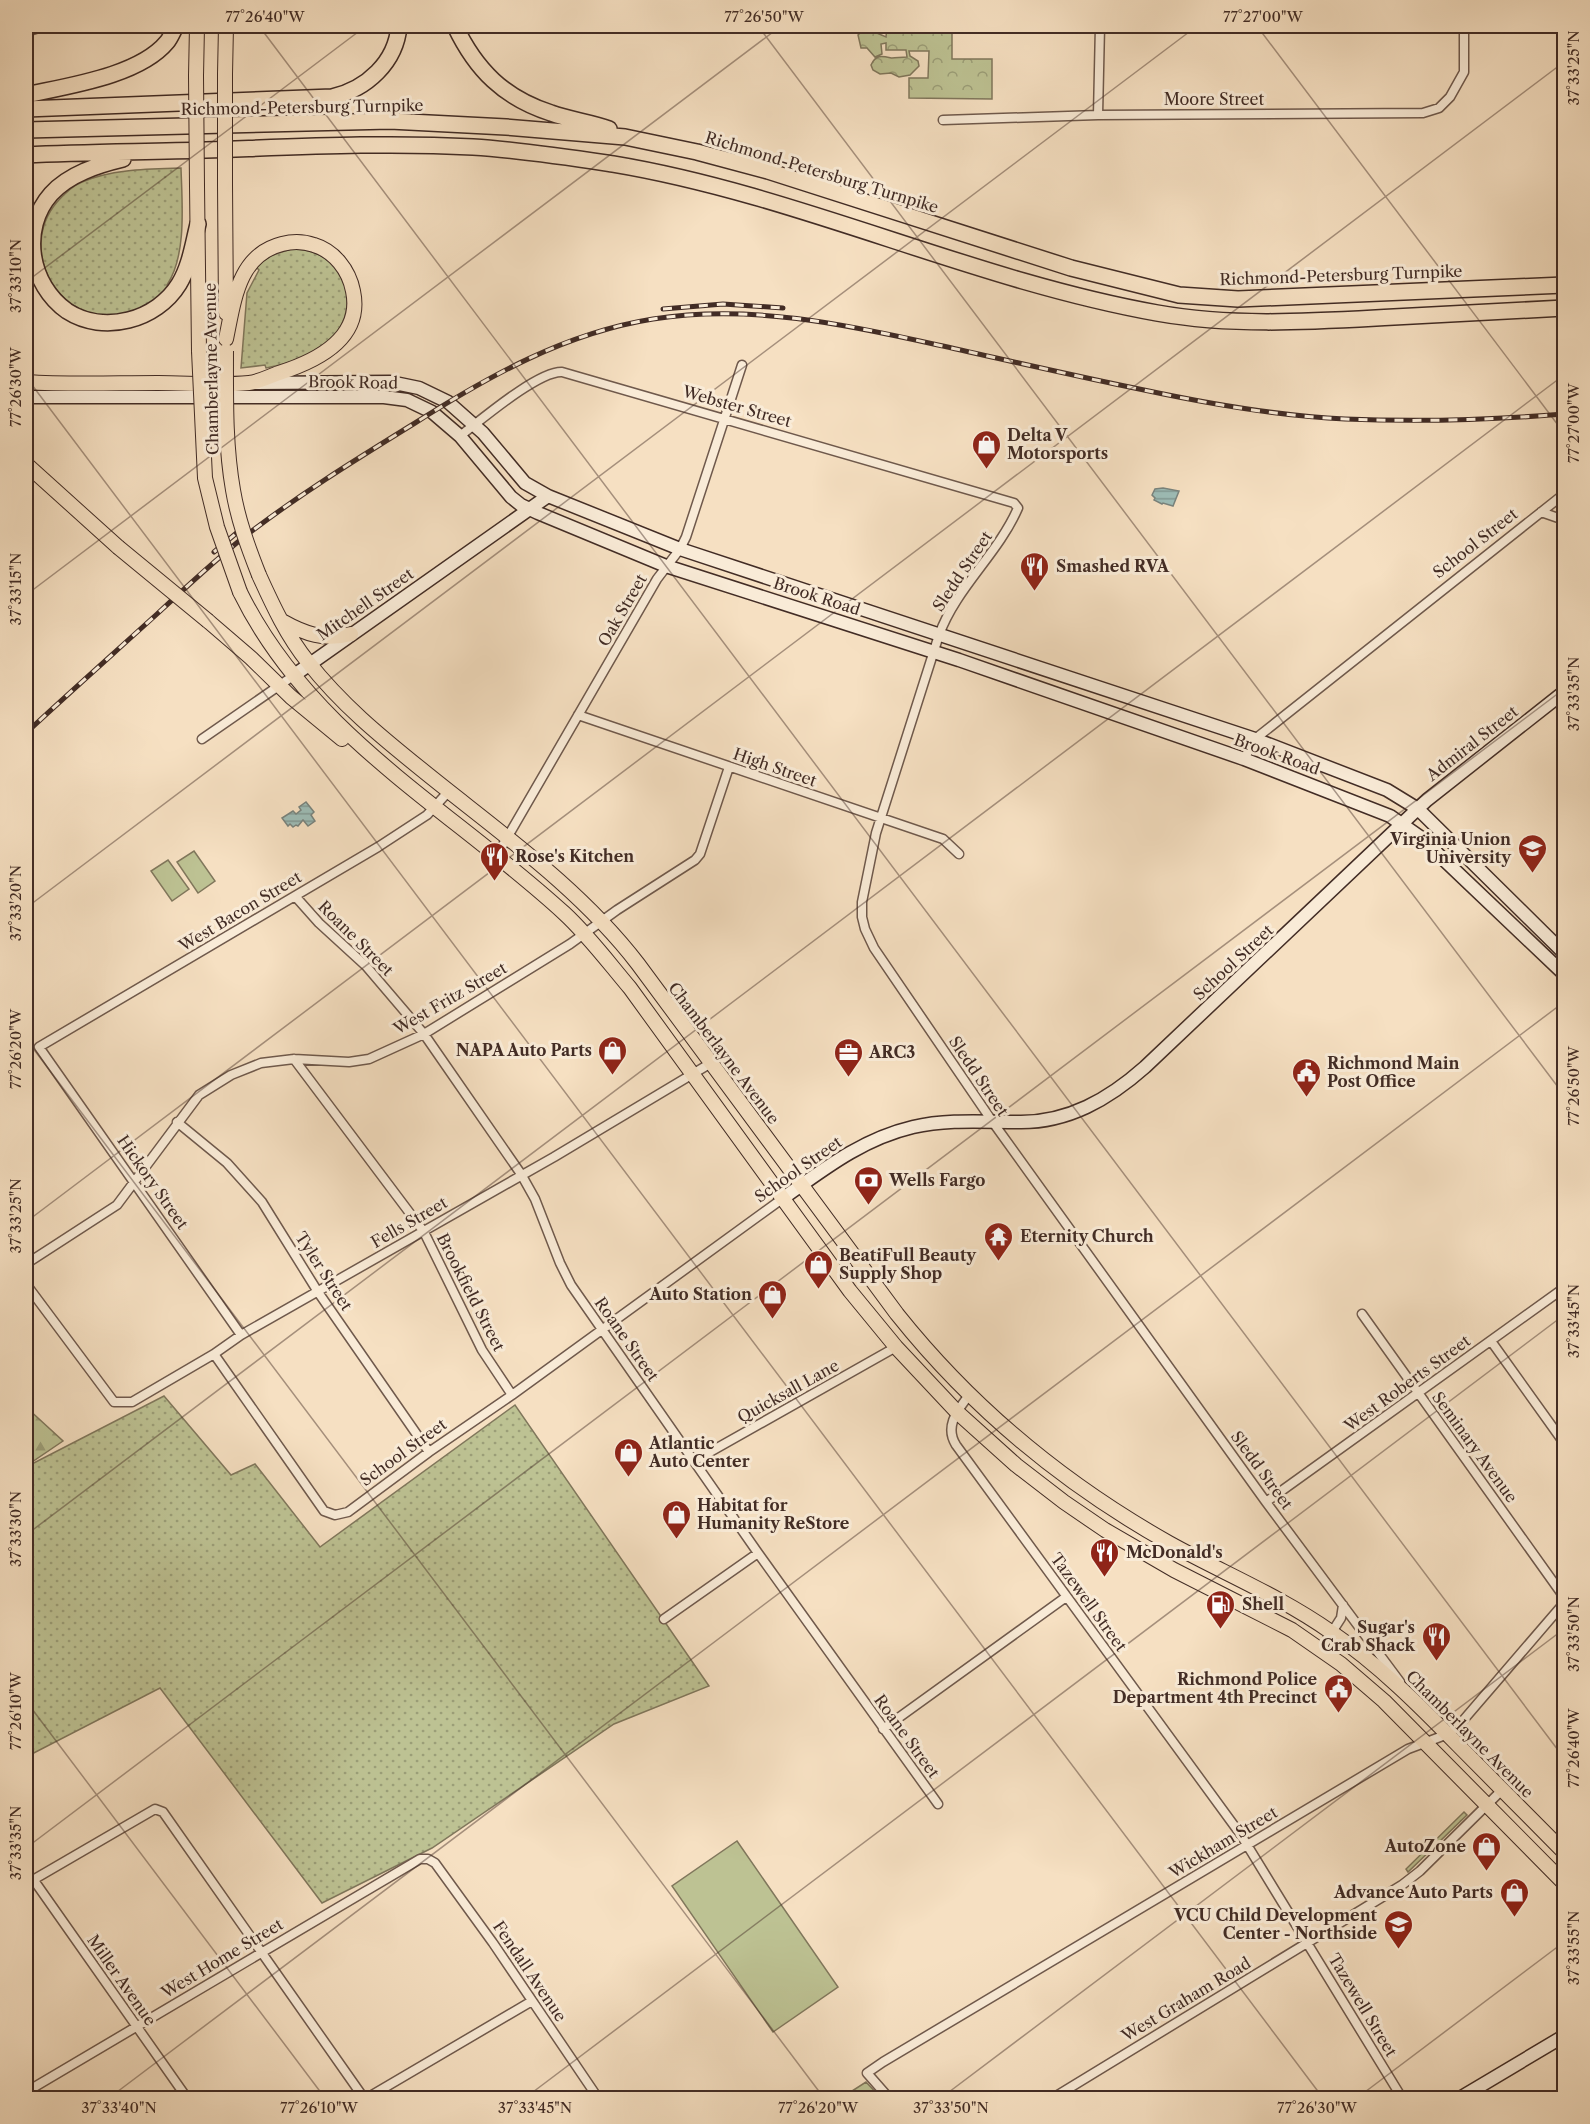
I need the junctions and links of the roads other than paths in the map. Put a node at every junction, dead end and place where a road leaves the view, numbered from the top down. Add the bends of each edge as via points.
1 (45, 26) edge
2 (176, 26) edge
3 (197, 26) edge
4 (226, 26) edge
5 (399, 26) edge
6 (455, 26) edge
7 (1100, 26) edge
8 (1464, 26) edge
9 (26, 32) edge
10 (26, 95) edge
11 (26, 109) edge
12 (1098, 115) junction
13 (943, 120) dead end
14 (26, 130) edge
15 (625, 137) junction
16 (150, 152) junction
17 (26, 155) edge
18 (198, 224) junction
19 (1564, 285) edge
20 (1564, 308) edge
21 (226, 345) junction
22 (742, 365) dead end
23 (26, 382) edge
24 (250, 382) junction
25 (26, 397) edge
26 (726, 418) junction
27 (475, 425) junction
28 (460, 436) junction
29 (27, 467) edge
30 (1564, 494) edge
31 (548, 496) junction
32 (1018, 508) joint
33 (528, 509) junction
34 (1541, 512) junction
35 (1564, 520) edge
36 (680, 549) junction
37 (666, 566) junction
38 (280, 619) junction
39 (351, 634) junction
40 (939, 635) junction
41 (934, 651) junction
42 (310, 664) junction
43 (293, 676) junction
44 (280, 686) junction
45 (1564, 692) edge
46 (578, 715) junction
47 (202, 739) dead end
48 (1255, 739) junction
49 (1245, 759) junction
50 (380, 761) junction
51 (729, 767) junction
52 (449, 791) junction
53 (436, 807) junction
54 (1418, 809) junction
55 (880, 818) junction
56 (1403, 824) junction
57 (507, 838) junction
58 (959, 854) dead end
59 (496, 857) junction
60 (295, 896) junction
61 (602, 921) junction
62 (585, 934) junction
63 (1564, 953) edge
64 (1564, 974) edge
65 (424, 1034) junction
66 (39, 1047) joint
67 (294, 1059) junction
68 (711, 1062) junction
69 (692, 1074) junction
70 (992, 1121) junction
71 (177, 1122) junction
72 (521, 1174) junction
73 (135, 1182) junction
74 (802, 1185) junction
75 (782, 1199) junction
76 (424, 1232) junction
77 (26, 1264) edge
78 (26, 1284) edge
79 (1564, 1290) edge
80 (318, 1292) junction
81 (1362, 1314) dead end
82 (601, 1329) junction
83 (241, 1335) junction
84 (1491, 1341) junction
85 (896, 1347) junction
86 (214, 1354) junction
87 (1419, 1394) junction
88 (512, 1395) junction
89 (969, 1395) junction
90 (957, 1412) junction
91 (1564, 1443) edge
92 (429, 1452) junction
93 (694, 1461) junction
94 (1266, 1502) junction
95 (758, 1553) junction
96 (1066, 1597) junction
97 (1564, 1597) edge
98 (1564, 1603) edge
99 (1343, 1605) junction
100 (664, 1619) dead end
101 (1332, 1632) junction
102 (1321, 1650) junction
103 (1411, 1697) junction
104 (883, 1729) junction
105 (1448, 1734) junction
106 (1425, 1741) junction
107 (1502, 1790) junction
108 (938, 1804) dead end
109 (1487, 1804) junction
110 (1247, 1845) junction
111 (1563, 1848) edge
112 (435, 1863) joint
113 (1544, 1863) junction
114 (29, 1881) edge
115 (1564, 1883) edge
116 (1307, 1943) junction
117 (262, 1952) junction
118 (532, 2001) junction
119 (136, 2027) junction
120 (1564, 2036) edge
121 (26, 2092) edge
122 (187, 2098) edge
123 (367, 2098) edge
124 (598, 2098) edge
125 (889, 2098) edge
126 (1053, 2098) edge
127 (1402, 2098) edge
128 (1460, 2098) edge

1 - 9 street
2 - 10 highway via 167,41 137,64 97,80
3 - 18 main road, Chamberlayne Avenue, bridge
4 - 21 main road, Chamberlayne Avenue, bridge
5 - 11 highway via 396,44 383,66 357,89 332,97
6 - 15 highway via 482,69 503,90 550,113
7 - 12 street
8 - 12 street, Moore Street via 1464,72 1450,97 1439,108 1424,112
12 - 13 street, Moore Street
14 - 15 highway, Richmond-Petersburg Turnpike via 390,121
15 - 19 highway, Richmond-Petersburg Turnpike via 768,171 1071,268 1179,295 1238,299
16 - 17 highway
16 - 18 highway via 100,165 72,178 50,195 37,216 32,237 34,260 43,284 68,311 80,317 106,322 132,320 164,303 179,285
16 - 20 highway via 391,146 472,147 550,154 695,181 1051,290 1162,314 1223,321 1294,322
18 - 43 main road, Chamberlayne Avenue, bridge via 205,478 240,592
21 - 24 main road via 241,279 260,254 275,246 306,242 325,250 344,267 350,278 354,306 347,330 338,343 290,370
21 - 38 main road, Chamberlayne Avenue, bridge via 226,420 238,515
22 - 26 street, Oak Street
23 - 24 main road, Brook Road
24 - 27 main road, Brook Road via 399,383 441,398
25 - 28 main road, Brook Road via 396,398 426,408
26 - 27 street, Webster Street via 555,371
26 - 32 street, Webster Street via 1014,503
26 - 36 street, Oak Street via 690,531
27 - 28 street, Webster Street
27 - 31 main road, Brook Road via 521,479
28 - 33 main road, Brook Road via 511,497
29 - 44 main road, Chamberlayne Avenue, bridge
30 - 34 street, School Street
31 - 33 main road, Mitchell Street
31 - 36 main road, Brook Road
32 - 40 street, Sledd Street via 1009,528 948,614
33 - 37 main road, Brook Road
33 - 39 main road, Mitchell Street
34 - 35 street
34 - 48 street, School Street
36 - 37 street, Oak Street
36 - 40 main road, Brook Road
37 - 41 main road, Brook Road
37 - 46 street, Oak Street
38 - 39 main road via 319,637
38 - 42 main road, Chamberlayne Avenue
39 - 42 main road, Mitchell Street
40 - 41 street, Sledd Street
40 - 48 main road, Brook Road
41 - 49 main road, Brook Road
41 - 55 street, Sledd Street
42 - 43 main road, Mitchell Street
42 - 52 main road, Chamberlayne Avenue via 368,725
43 - 44 street, Mitchell Street
43 - 50 main road, Chamberlayne Avenue
44 - 47 street, Mitchell Street
44 - 50 main road, Chamberlayne Avenue via 345,742
45 - 54 main road, Admiral Street
46 - 51 street, High Street
46 - 57 street, Oak Street
48 - 49 street, School Street
48 - 54 main road, Brook Road via 1387,790
49 - 56 main road, Brook Road via 1365,805
50 - 53 main road, Chamberlayne Avenue
51 - 55 street, High Street
51 - 61 street, West Fritz Street via 699,857
52 - 53 street, West Bacon Street
52 - 57 main road, Chamberlayne Avenue
53 - 59 main road, Chamberlayne Avenue
53 - 60 street, West Bacon Street
54 - 56 main road, Admiral Street
54 - 63 main road, Brook Road
55 - 58 street, High Street via 943,839
55 - 70 street, Sledd Street via 862,902 865,929 873,948
56 - 64 main road, Brook Road
56 - 70 main road, School Street via 1145,1067 1110,1094 1082,1110 1048,1120
57 - 59 street, Oak Street
57 - 61 main road, Chamberlayne Avenue
59 - 62 main road, Chamberlayne Avenue
60 - 65 street, Roane Street via 366,966
60 - 66 street, West Bacon Street
61 - 62 street, West Fritz Street
61 - 68 main road, Chamberlayne Avenue
62 - 65 street, West Fritz Street
62 - 69 main road, Chamberlayne Avenue
65 - 67 street, West Fritz Street via 369,1059
65 - 72 street, Roane Street
66 - 73 street, Hickory Street
67 - 71 street, West Fritz Street via 261,1064 231,1075 199,1095
67 - 76 street, Brookfield Street
68 - 69 street, Fells Street
68 - 74 main road, Chamberlayne Avenue
69 - 72 street, Fells Street
69 - 75 main road, Chamberlayne Avenue
70 - 74 main road, School Street via 935,1123 897,1131 842,1156
70 - 94 street, Sledd Street
71 - 73 street, West Fritz Street
71 - 80 street, Tyler Street via 227,1163 262,1202
72 - 76 street, Fells Street
72 - 82 street, Roane Street via 571,1285
73 - 77 street, West Fritz Street via 117,1205
73 - 83 street, Hickory Street
74 - 75 main road, School Street
74 - 89 main road, Chamberlayne Avenue via 897,1314
75 - 82 street, School Street
75 - 85 main road, Chamberlayne Avenue
76 - 80 street, Fells Street
76 - 88 street, Brookfield Street via 482,1350
78 - 86 street, Fells Street via 114,1402 132,1402
79 - 84 street, West Roberts Street
80 - 83 street, Fells Street
80 - 92 street, Tyler Street
81 - 87 street, Seminary Avenue
82 - 88 street, School Street
82 - 93 street, Roane Street
83 - 86 street, Fells Street
84 - 87 street, West Roberts Street
84 - 91 street
85 - 90 main road, Chamberlayne Avenue
85 - 93 street, Quicksall Lane
86 - 92 street, School Street via 324,1511 335,1515 348,1512
87 - 94 street, West Roberts Street
87 - 97 street, Seminary Avenue
88 - 92 street, School Street
89 - 90 street, Tazewell Street
89 - 101 main road, Chamberlayne Avenue via 1050,1465 1115,1511
90 - 96 street, Tazewell Street via 951,1428 953,1440
90 - 102 main road, Chamberlayne Avenue via 1019,1468 1105,1530 1274,1620
93 - 95 street, Roane Street
94 - 99 street, Sledd Street
95 - 100 street
95 - 104 street, Roane Street
96 - 104 street
96 - 110 street, Tazewell Street
98 - 105 street, Wickham Street
99 - 101 street via 1341,1618
99 - 103 street, Sledd Street
101 - 102 street
101 - 103 main road, Chamberlayne Avenue
102 - 106 main road, Chamberlayne Avenue via 1371,1689
103 - 105 main road, Chamberlayne Avenue
104 - 108 street, Roane Street
105 - 106 street, Wickham Street
105 - 107 main road, Chamberlayne Avenue
106 - 109 main road, Chamberlayne Avenue
106 - 110 street, Wickham Street
107 - 109 street, West Graham Road
107 - 111 main road, Chamberlayne Avenue
109 - 113 main road, Chamberlayne Avenue
109 - 116 street, West Graham Road via 1410,1879
110 - 116 street, Tazewell Street
110 - 125 street, Wickham Street via 867,2073
111 - 113 street
112 - 117 street, West Home Street via 420,1858
112 - 118 street, Fendall Avenue
113 - 115 main road, Chamberlayne Avenue
114 - 117 street via 155,1809 163,1812
114 - 119 street, Miller Avenue
116 - 126 street, West Graham Road
116 - 127 street, Tazewell Street
117 - 119 street, West Home Street
117 - 123 street
118 - 123 street
118 - 124 street, Fendall Avenue
119 - 121 street, West Home Street
119 - 122 street, Miller Avenue
120 - 128 main road

